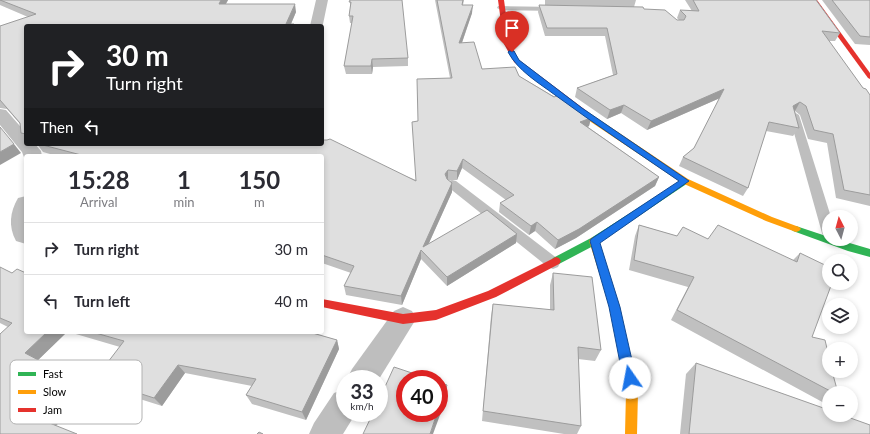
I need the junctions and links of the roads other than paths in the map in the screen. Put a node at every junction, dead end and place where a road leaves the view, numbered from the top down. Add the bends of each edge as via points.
1 (322, 0) edge
2 (814, 0) edge
3 (501, 4) edge
4 (564, 9) edge
5 (317, 24) edge
6 (870, 77) edge
7 (0, 114) edge
8 (794, 115) edge
9 (24, 143) edge
10 (685, 181) junction
11 (452, 184) edge
12 (24, 209) edge
13 (822, 210) edge
14 (24, 235) edge
15 (822, 235) edge
16 (594, 241) junction
17 (852, 246) edge
18 (870, 253) edge
19 (553, 263) junction
20 (324, 303) edge
21 (403, 319) junction
22 (368, 370) edge
23 (336, 418) edge
24 (325, 434) edge
25 (631, 434) edge

1 - 5 street
2 - 6 street
3 - 4 lane
3 - 10 street via 507,44 516,61 579,110
7 - 9 street
8 - 13 lane
10 - 15 street via 769,219
10 - 16 street
11 - 19 lane
12 - 14 street via 21,218
16 - 19 street
16 - 25 street via 615,307 632,392
17 - 18 street
19 - 21 street via 492,294 436,315
20 - 21 street
21 - 22 street
23 - 24 street

